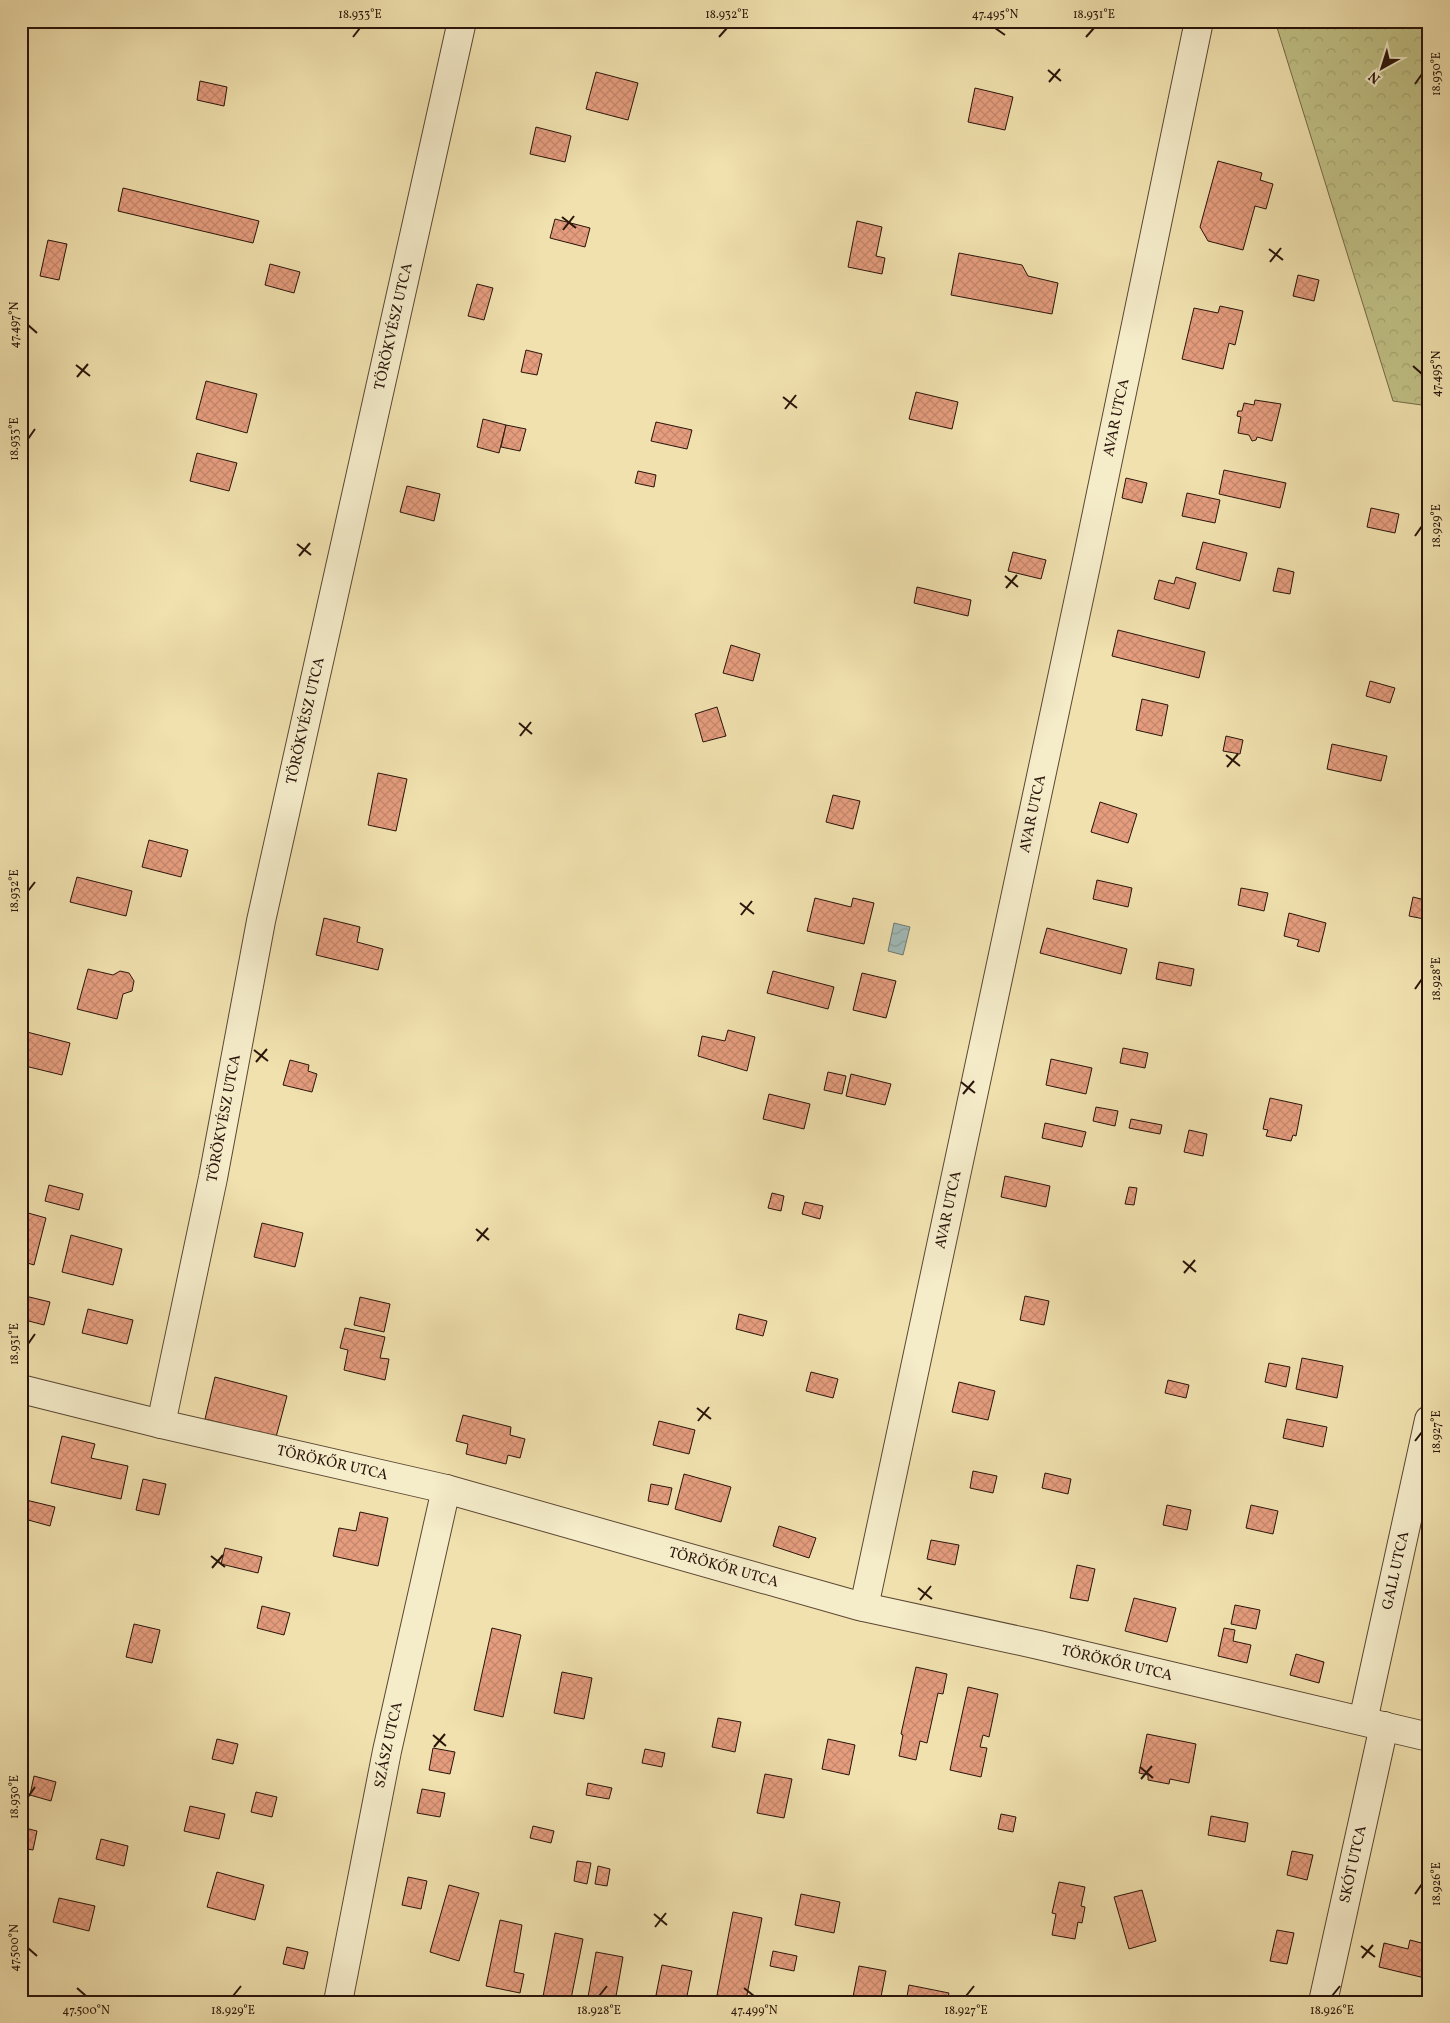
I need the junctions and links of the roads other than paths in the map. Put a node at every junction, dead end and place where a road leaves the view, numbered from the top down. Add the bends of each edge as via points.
1 (462, 21) edge
2 (1199, 21) edge
3 (21, 1389) edge
4 (1429, 1420) edge
5 (161, 1424) junction
6 (446, 1489) junction
7 (864, 1606) junction
8 (1374, 1723) junction
9 (1429, 1737) edge
10 (338, 2002) edge
11 (1323, 2002) edge

1 - 5 street, TÖRÖKVÉSZ UTCA via 261,921 213,1178
2 - 7 street, AVAR UTCA
3 - 5 street, TÖRÖKŐR UTCA
4 - 8 street, GALL UTCA
5 - 6 street, TÖRÖKŐR UTCA
6 - 7 street, TÖRÖKŐR UTCA
6 - 10 street, SZÁSZ UTCA via 387,1751
7 - 8 street, TÖRÖKŐR UTCA
8 - 9 street, TÖRÖKŐR UTCA
8 - 11 street, SKÓT UTCA

